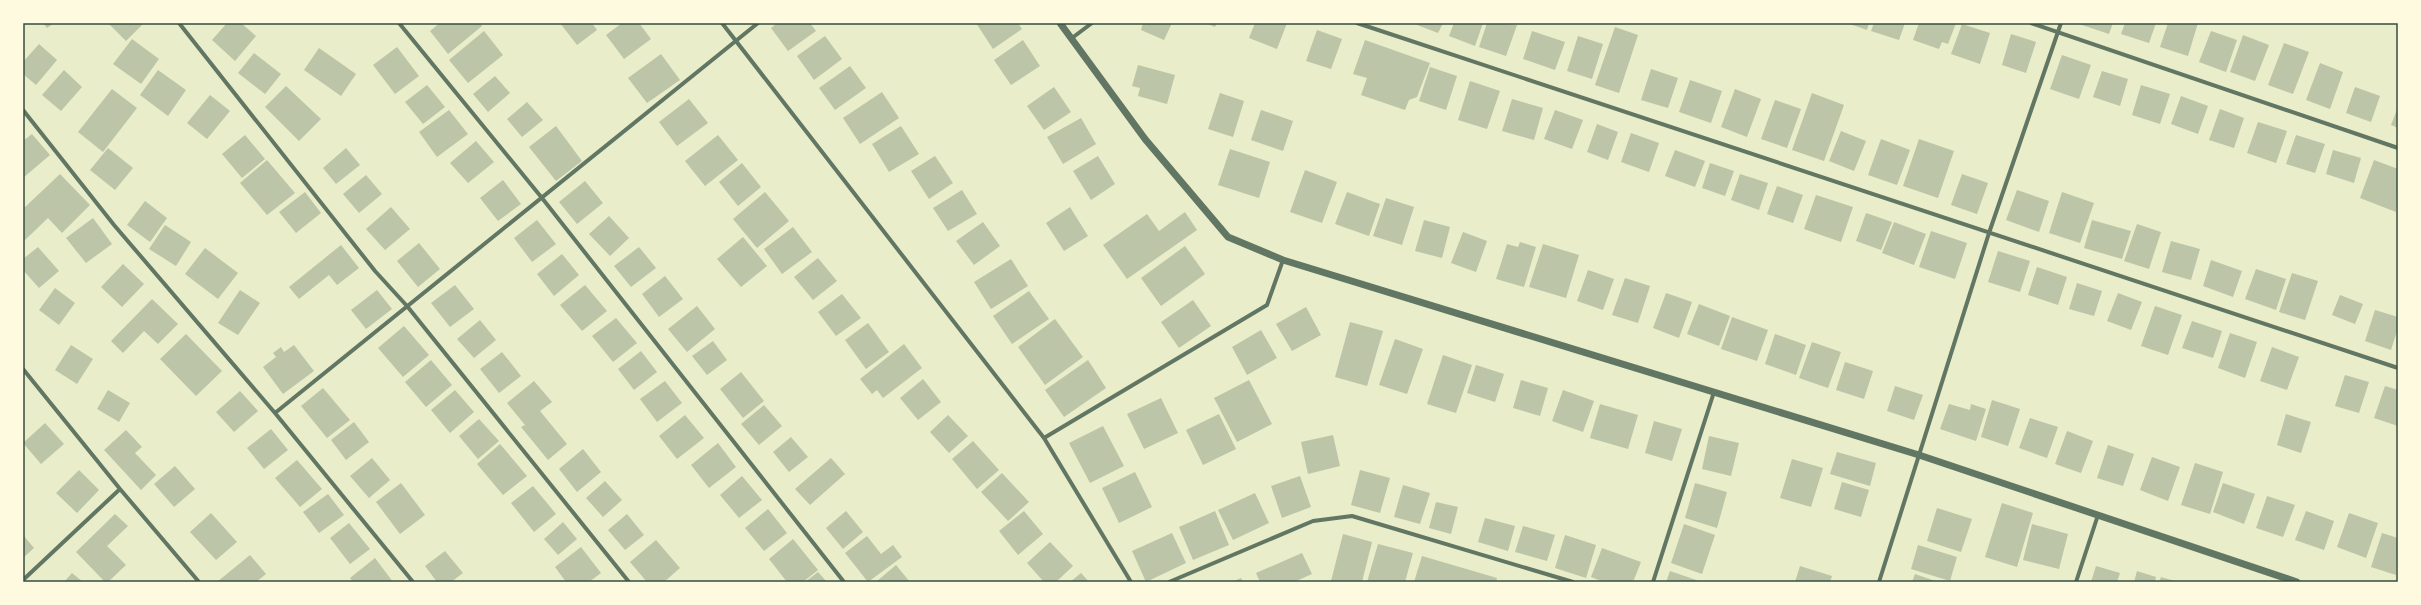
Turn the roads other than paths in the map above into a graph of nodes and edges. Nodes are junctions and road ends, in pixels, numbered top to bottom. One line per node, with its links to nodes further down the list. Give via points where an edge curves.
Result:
1 (179, 23): 18 (street, via 375,271)
2 (399, 23): 15 (street)
3 (722, 23): 12 (street)
4 (758, 23): 12 (street)
5 (1060, 23): 11 (street)
6 (1092, 23): 11 (street)
7 (1357, 23): 16 (street, via 1786,163)
8 (2031, 23): 10 (street)
9 (2061, 23): 10 (street)
10 (2058, 32): 14 (street); 16 (street)
11 (1072, 38): 17 (street, via 1145,139 1228,237)
12 (736, 40): 15 (street); 23 (street)
13 (23, 110): 22 (street, via 114,225)
14 (2398, 148)
15 (542, 198): 18 (street); 31 (street)
16 (1989, 233): 19 (street); 24 (street)
17 (1283, 260): 21 (street); 23 (street, via 1267,305)
18 (407, 306): 22 (street); 30 (street)
19 (2398, 368)
20 (23, 369): 25 (street)
21 (1714, 392): 24 (street); 35 (street)
22 (276, 413): 29 (street)
23 (1044, 438): 32 (street)
24 (1919, 455): 26 (street); 36 (street)
25 (120, 489): 27 (street); 28 (street)
26 (2098, 514): 37 (street); 38 (street)
27 (23, 580)
28 (199, 582)
29 (413, 582)
30 (630, 582)
31 (844, 582)
32 (1131, 582)
33 (1169, 582): 34 (street, via 1313,522 1352,516)
34 (1573, 582)
35 (1652, 582)
36 (1879, 582)
37 (2076, 582)
38 (2297, 582)

